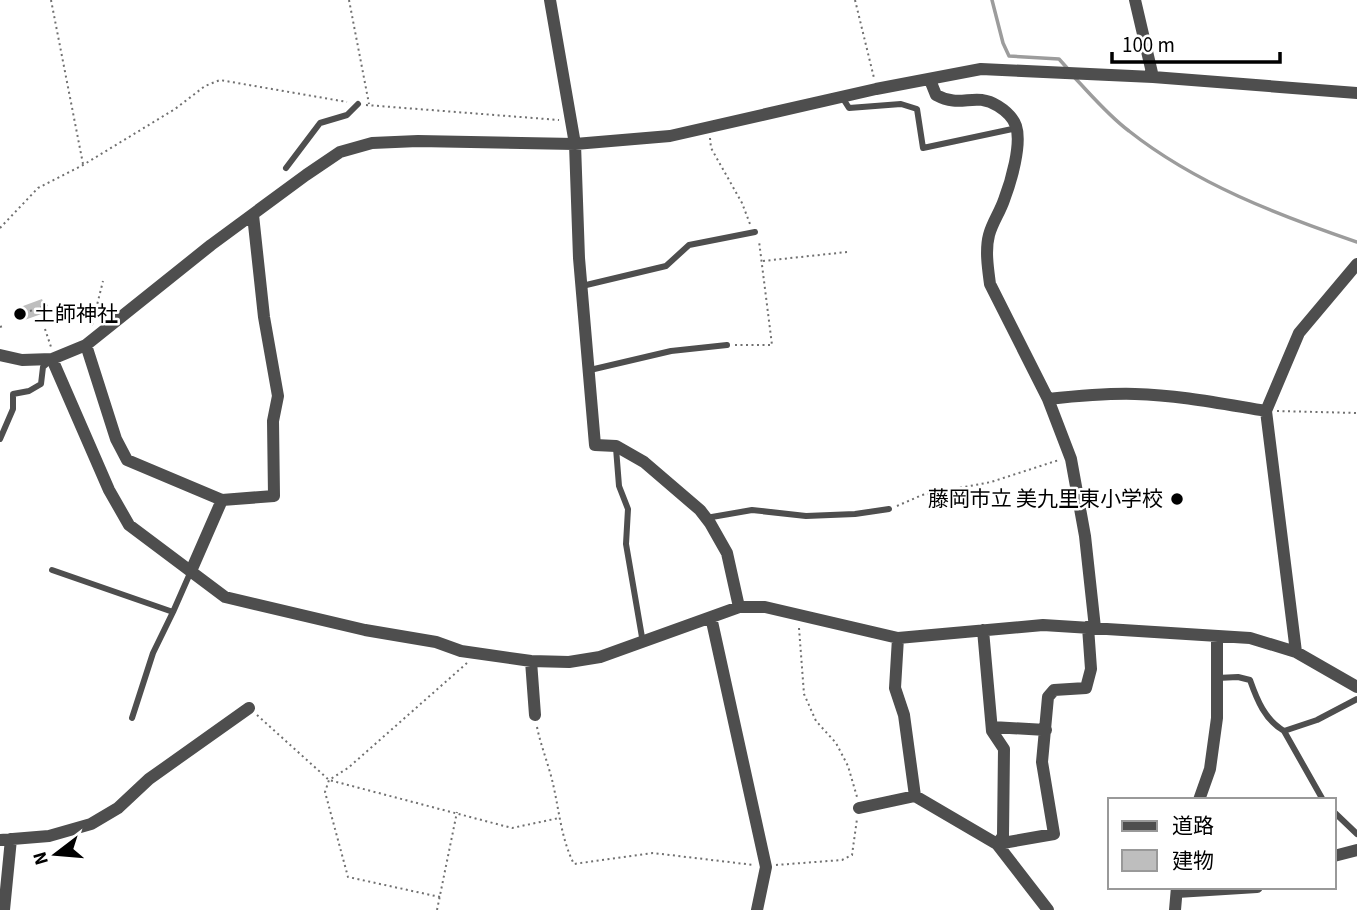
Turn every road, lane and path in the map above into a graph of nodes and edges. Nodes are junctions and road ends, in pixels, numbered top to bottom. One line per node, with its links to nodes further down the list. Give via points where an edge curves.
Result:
1 (51, 0): 17 (path)
2 (349, 0): 12 (path)
3 (550, 0): 13 (street)
4 (855, 0): 8 (path)
5 (1135, 0): 6 (street)
6 (1153, 77): 7 (street, via 981,69); 9 (street)
7 (930, 80): 8 (street); 15 (street, via 936,95 949,102 984,99 1011,117)
8 (876, 89): 10 (street)
9 (1357, 93)
10 (842, 97): 14 (street); 15 (lane, via 849,108 901,104 917,109 923,148)
11 (358, 104): 12 (path); 17 (path, via 220,80); 18 (lane, via 347,115 320,123)
12 (369, 105): 13 (path)
13 (571, 121): 16 (street)
14 (710, 127): 16 (street, via 670,136); 21 (path, via 710,148)
15 (1017, 128): 37 (street, via 1012,175 988,236 990,284)
16 (575, 144): 19 (street, via 372,143 340,152); 26 (street)
17 (83, 164): 20 (path, via 38,188)
18 (286, 168)
19 (253, 215): 32 (street); 43 (street, via 278,396 274,496)
20 (0, 228)
21 (755, 232): 23 (path); 26 (lane, via 689,245 666,266)
22 (847, 252): 23 (path)
23 (762, 261): 33 (path, via 772,345)
24 (1357, 264): 38 (street, via 1299,333)
25 (103, 281): 32 (path)
26 (582, 286): 36 (street)
27 (48, 305): 28 (path)
28 (30, 312)
29 (5, 325): 30 (path)
30 (0, 327)
31 (45, 329): 34 (path)
32 (87, 344): 34 (street); 43 (street, via 116,439 127,460)
33 (727, 345): 36 (lane, via 671,351)
34 (51, 352): 35 (street, via 22,360); 40 (lane, via 41,384 13,394 13,409); 47 (street, via 119,511 137,533)
35 (0, 355)
36 (590, 370): 41 (street, via 594,445)
37 (1048, 399): 38 (street, via 1137,394); 42 (street)
38 (1266, 411): 39 (path); 57 (street)
39 (1357, 413)
40 (0, 439)
41 (616, 446): 45 (street, via 644,462); 56 (lane)
42 (1070, 456): 44 (path, via 991,482 922,495); 52 (street, via 1085,536)
43 (222, 500): 47 (street)
44 (890, 509): 45 (lane, via 806,516 752,510)
45 (706, 518): 48 (street, via 727,553)
46 (52, 569): 49 (lane)
47 (191, 572): 49 (lane); 58 (street, via 225,597)
48 (739, 607): 50 (street); 51 (street)
49 (173, 612): 65 (lane, via 153,653)
50 (798, 615): 55 (street); 73 (path, via 804,694 816,722 836,743 848,766)
51 (711, 617): 56 (street); 82 (street)
52 (1092, 628): 53 (street, via 1043,625); 54 (street); 67 (street, via 1086,688 1054,690 1048,697)
53 (983, 630): 55 (street); 66 (street)
54 (1217, 636): 57 (street, via 1250,638); 60 (street)
55 (898, 638): 70 (street, via 895,688 904,715)
56 (643, 643): 59 (street, via 569,662)
57 (1296, 652): 61 (street)
58 (478, 653): 59 (street); 69 (path)
59 (531, 661): 64 (street)
60 (1217, 678): 68 (lane, via 1250,680 1268,718); 71 (street, via 1210,769)
61 (1357, 687)
62 (1357, 699): 68 (lane, via 1318,720)
63 (249, 708): 69 (path); 78 (street, via 91,824 49,836)
64 (536, 715): 76 (path)
65 (132, 718)
66 (992, 727): 67 (street); 79 (street, via 1004,749 1003,836)
67 (1046, 730): 79 (street, via 1042,762 1054,834)
68 (1284, 731): 72 (lane)
69 (330, 780): 74 (path); 85 (path, via 325,792 348,877)
70 (915, 796): 73 (street); 79 (street)
71 (1200, 798)
72 (1323, 798)
73 (859, 808): 82 (path, via 852,855 842,860)
74 (457, 812): 76 (path, via 512,828); 85 (path)
75 (1336, 814): 77 (lane)
76 (560, 817): 82 (path, via 574,864 653,853)
77 (1357, 834)
78 (6, 839): 87 (street)
79 (997, 844): 86 (street)
80 (1357, 850): 81 (street)
81 (1336, 855)
82 (766, 867): 89 (street)
83 (1204, 889): 84 (street)
84 (1177, 890): 90 (street)
85 (440, 897): 88 (path)
86 (1045, 909)
87 (4, 910)
88 (437, 910)
89 (757, 910)
90 (1175, 910)

